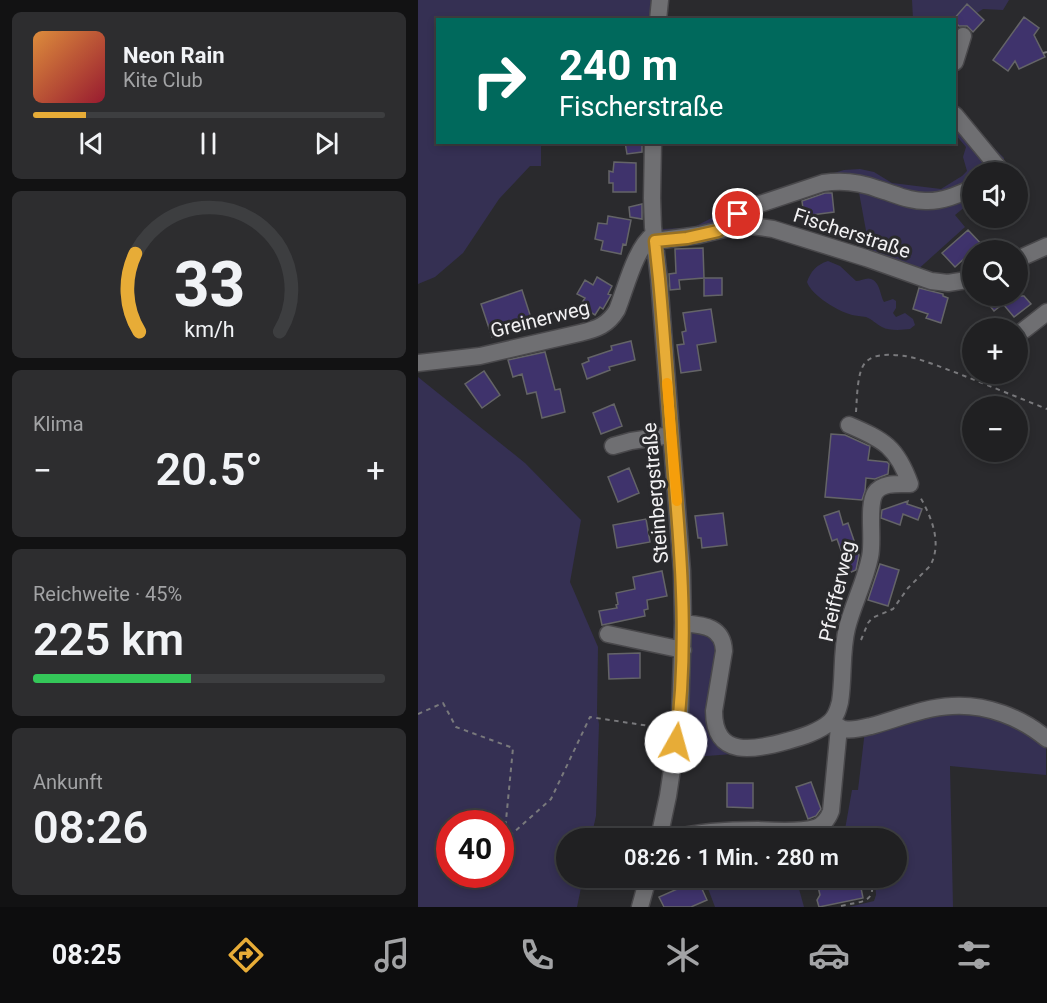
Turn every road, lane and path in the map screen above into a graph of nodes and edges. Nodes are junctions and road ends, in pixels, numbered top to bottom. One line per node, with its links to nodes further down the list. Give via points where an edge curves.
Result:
1 (660, 0): 2 (street)
2 (658, 18)
3 (963, 36): 4 (street)
4 (956, 59)
5 (956, 115): 7 (street)
6 (653, 144): 10 (street, Steinbergstraße)
7 (994, 162)
8 (962, 192): 9 (street, Fischerstraße, via 946,199 915,201 855,183 833,182 748,208)
9 (718, 231): 10 (street, Fischerstraße, via 687,238); 13 (street, Fischerstraße, via 762,227 931,281)
10 (654, 238): 16 (street, Greinerweg, via 644,243 638,253 617,310 604,325 480,356); 19 (street, Steinbergstraße)
11 (1046, 246): 12 (street)
12 (1028, 254)
13 (962, 282)
14 (1046, 312): 15 (street)
15 (1028, 327)
16 (418, 363)
17 (1046, 409): 18 (path, via 936,365 885,355 865,362 861,370)
18 (852, 426): 21 (street, via 892,450)
19 (671, 435): 20 (street); 22 (street, Steinbergstraße)
20 (613, 446)
21 (910, 484): 24 (path, via 933,525 933,561 893,609 872,618); 27 (street, Pfeifferweg, via 880,488 874,496 871,556 847,629 840,702)
22 (684, 623): 25 (street, Steinbergstraße); 27 (street, via 712,628 723,642 714,718 727,743 753,749)
23 (608, 634): 25 (street)
24 (858, 645)
25 (683, 650): 28 (street, Steinbergstraße)
26 (418, 714): 28 (path, via 443,703 456,727 513,748 504,842 551,799 589,717)
27 (832, 725): 29 (street, via 862,728 942,707 965,706 1004,714 1026,723); 31 (street, Pfeifferweg, via 830,811 827,820)
28 (678, 730): 30 (street, Steinbergstraße)
29 (1046, 739)
30 (661, 828)
31 (811, 828)
32 (645, 888): 35 (street)
33 (872, 888): 34 (path, via 872,894 865,900)
34 (841, 906)
35 (640, 907)

